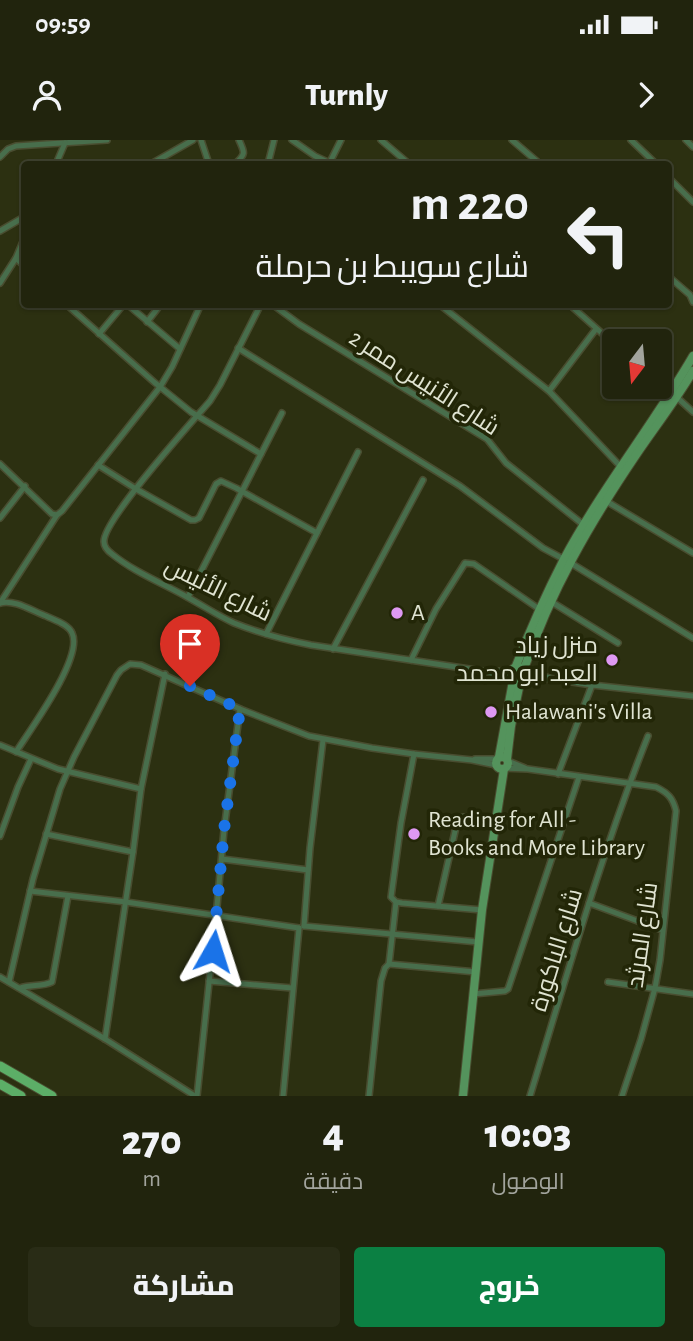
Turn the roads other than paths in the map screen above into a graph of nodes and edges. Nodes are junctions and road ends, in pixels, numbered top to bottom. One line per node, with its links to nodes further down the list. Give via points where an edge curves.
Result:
1 (107, 140): 12 (street)
2 (193, 140): 16 (street)
3 (201, 140): 17 (street)
4 (239, 140): 18 (street, via 244,152)
5 (274, 140): 19 (street)
6 (292, 140): 20 (street)
7 (341, 140): 21 (street)
8 (381, 140): 22 (street)
9 (512, 140): 23 (street)
10 (631, 140): 24 (street)
11 (687, 140): 13 (street)
12 (66, 141): 14 (street, via 16,146); 15 (street)
13 (693, 147)
14 (0, 157)
15 (57, 161)
16 (156, 161)
17 (208, 161)
18 (238, 161)
19 (269, 161)
20 (324, 161)
21 (330, 161)
22 (406, 161)
23 (536, 161)
24 (653, 161)
25 (672, 181): 26 (street)
26 (693, 202)
27 (21, 219): 28 (street)
28 (0, 231)
29 (21, 246): 30 (street)
30 (16, 258): 31 (street); 33 (street)
31 (21, 263)
32 (672, 280): 34 (street)
33 (0, 283)
34 (692, 298)
35 (70, 308): 47 (street)
36 (122, 308): 47 (street)
37 (130, 308): 44 (street)
38 (158, 308): 44 (street)
39 (199, 308): 49 (street)
40 (259, 308): 48 (street, شارع الأنيس)
41 (277, 308): 71 (street, شارع الأنيس ممر 2, via 487,439 506,463)
42 (444, 308): 53 (street)
43 (574, 308): 45 (street)
44 (148, 322): 49 (street)
45 (596, 328): 46 (street); 53 (street)
46 (602, 333)
47 (99, 334): 52 (street)
48 (238, 348): 58 (street, شارع الأنيس, via 220,385); 74 (street, via 460,486)
49 (180, 349): 52 (street)
50 (693, 356): 55 (street)
51 (693, 371): 55 (street)
52 (160, 387): 58 (street); 62 (street)
53 (549, 391): 63 (street)
54 (672, 392): 55 (street)
55 (675, 394): 56 (street); 63 (street); 68 (street)
56 (693, 412)
57 (282, 413): 60 (street)
58 (197, 416): 60 (street); 66 (street, شارع الأنيس)
59 (358, 453): 72 (street)
60 (261, 454): 67 (street)
61 (0, 464): 65 (street)
62 (99, 465): 66 (street); 69 (street)
63 (621, 467): 71 (street)
64 (423, 480): 82 (street)
65 (25, 486): 69 (street); 70 (street)
66 (136, 489): 67 (street, via 195,520 218,482); 75 (street, شارع الأنيس, via 106,531 104,544 120,560)
67 (242, 492): 72 (street); 75 (street)
68 (606, 501): 71 (street); 73 (street)
69 (57, 515): 77 (street)
70 (1, 516)
71 (586, 527): 74 (street)
72 (317, 533): 79 (street)
73 (693, 553)
74 (566, 561): 76 (street); 80 (street)
75 (188, 597): 79 (street, شارع الأنيس, via 232,622)
76 (547, 600): 78 (street); 81 (street)
77 (0, 603): 93 (street, via 44,615 74,635 64,674)
78 (542, 611): 83 (street, via 474,564 465,563); 85 (street)
79 (266, 634): 82 (street, شارع الأنيس)
80 (693, 638)
81 (618, 643)
82 (333, 649): 83 (street, شارع الأنيس)
83 (411, 660): 85 (street, شارع الأنيس)
84 (165, 674): 89 (street, شارع المرثد); 97 (street, شارع المرثد, via 135,663 121,670); 101 (street)
85 (518, 675): 86 (street, شارع الأنيس); 96 (street)
86 (592, 685): 88 (street, شارع الأنيس); 98 (street)
87 (693, 689): 88 (street)
88 (693, 696)
89 (240, 709): 91 (street, شارع المرثد); 106 (street)
90 (648, 736): 100 (street, شارع الباكورة)
91 (323, 740): 94 (street, شارع المرثد); 107 (street)
92 (0, 745): 93 (street)
93 (16, 752): 95 (street)
94 (414, 754): 96 (street, شارع المرثد); 111 (street, via 390,893)
95 (31, 759): 97 (street); 104 (street)
96 (502, 763): 98 (street, شارع المرثد, via 513,770); 102 (street)
97 (67, 772): 101 (street); 103 (street, شارع المرثد)
98 (558, 774): 99 (street, شارع المرثد)
99 (579, 777): 100 (street, شارع المرثد); 129 (street, via 508,989)
100 (630, 783): 112 (street, شارع الباكورة); 117 (street, شارع المرثد, via 656,787 674,801)
101 (141, 789): 105 (street)
102 (495, 822): 113 (street, via 460,818); 114 (street)
103 (46, 834): 105 (street); 108 (street, شارع المرثد)
104 (0, 836)
105 (133, 852): 110 (street)
106 (222, 859): 107 (street); 115 (street)
107 (308, 870): 116 (street)
108 (30, 891): 109 (street); 124 (street, شارع المرثد)
109 (68, 896): 110 (street); 126 (street, via 52,982)
110 (126, 902): 115 (street); 131 (street)
111 (396, 902): 113 (street); 118 (street)
112 (589, 903): 117 (street); 140 (street, شارع الباكورة)
113 (438, 906): 114 (street)
114 (482, 910): 119 (street)
115 (216, 917): 116 (street); 123 (street)
116 (302, 927): 118 (street); 127 (street)
117 (662, 930): 128 (street, شارع المرثد)
118 (392, 934): 119 (street); 120 (street)
119 (478, 942): 121 (street)
120 (389, 964): 121 (street); 138 (street, via 381,981)
121 (476, 972): 129 (street)
122 (0, 977): 124 (street)
123 (209, 981): 127 (street); 136 (street)
124 (9, 982): 126 (street)
125 (608, 982): 128 (street)
126 (20, 988): 131 (street)
127 (292, 988): 137 (street)
128 (655, 988): 130 (street); 141 (street, شارع المرثد)
129 (473, 994): 139 (street)
130 (693, 994)
131 (105, 1039): 136 (street)
132 (0, 1066): 135 (main road)
133 (0, 1084): 134 (main road)
134 (21, 1096)
135 (52, 1096)
136 (196, 1096)
137 (283, 1096)
138 (369, 1096)
139 (463, 1096)
140 (530, 1096)
141 (622, 1096)

